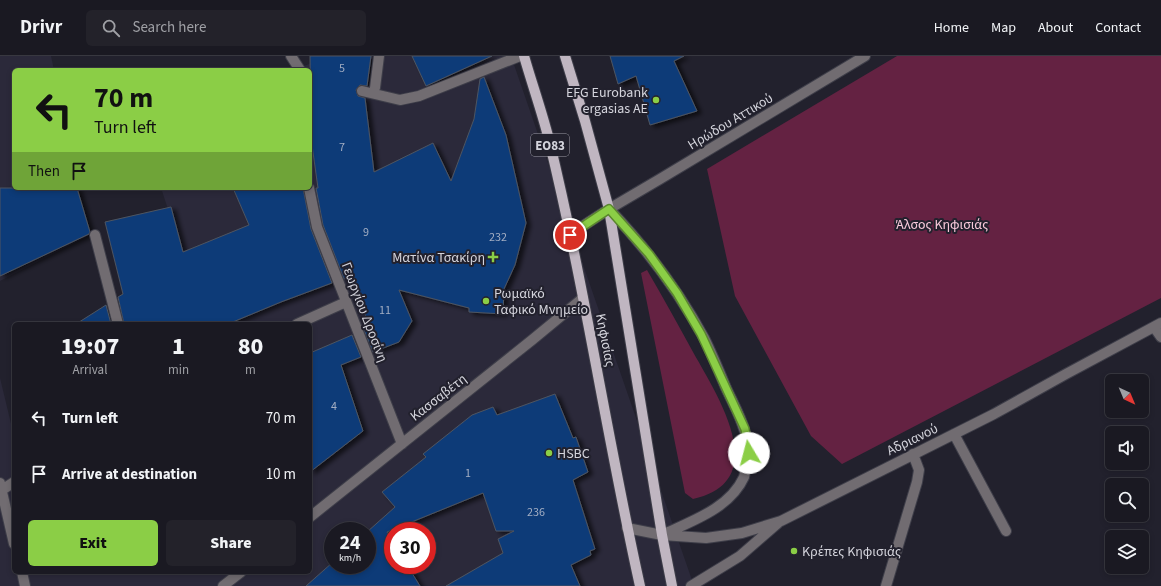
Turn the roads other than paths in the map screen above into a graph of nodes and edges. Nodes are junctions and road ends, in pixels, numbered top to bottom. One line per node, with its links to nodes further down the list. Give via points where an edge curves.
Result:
1 (291, 56): 8 (street)
2 (302, 56): 9 (street)
3 (379, 56): 10 (street)
4 (520, 56): 11 (street, via 400,100)
5 (524, 56): 15 (main road, Κηφισίας / ΕΟ83, via 548,138)
6 (565, 56): 13 (main road, Κηφισίας / ΕΟ83)
7 (865, 56): 13 (street, Ηρώδου Αττικού)
8 (299, 68)
9 (300, 68)
10 (375, 88)
11 (362, 91)
12 (309, 190): 17 (street, Γεωργίου Δροσίνη, via 317,227)
13 (609, 209): 15 (street, Ηρώδου Αττικού); 32 (main road, Κηφισίας / ΕΟ83); 32 (street, via 649,254 677,293 705,340 745,429 749,453 744,477 725,502)
14 (95, 235): 18 (street)
15 (570, 235): 16 (main road, Κηφισίας / ΕΟ83)
16 (583, 298): 23 (street, Κασσαβέτη); 30 (main road, Κηφισίας / ΕΟ83)
17 (346, 302): 19 (street); 23 (street, Γεωργίου Δροσίνη)
18 (117, 322)
19 (301, 322)
20 (1158, 325): 21 (street); 22 (street, Αδριανού)
21 (1161, 337)
22 (954, 434): 24 (street, Αδριανού); 31 (street)
23 (402, 444): 27 (street, Κασσαβέτη)
24 (913, 454): 28 (street, Αδριανού); 41 (street, via 919,470 917,482)
25 (12, 483): 26 (street)
26 (1, 486): 29 (street)
27 (312, 515)
28 (781, 521): 32 (street, Αδριανού, via 742,533 706,538); 40 (street, via 740,556)
29 (4, 528): 33 (street)
30 (627, 528): 32 (street, Αδριανού); 38 (main road, Κηφισίας / ΕΟ83)
31 (1006, 531)
32 (662, 535): 39 (main road, Κηφισίας / ΕΟ83)
33 (12, 541)
34 (22, 574): 36 (street)
35 (239, 574): 37 (street)
36 (25, 586)
37 (224, 586)
38 (640, 586)
39 (672, 586)
40 (691, 586)
41 (886, 586)

